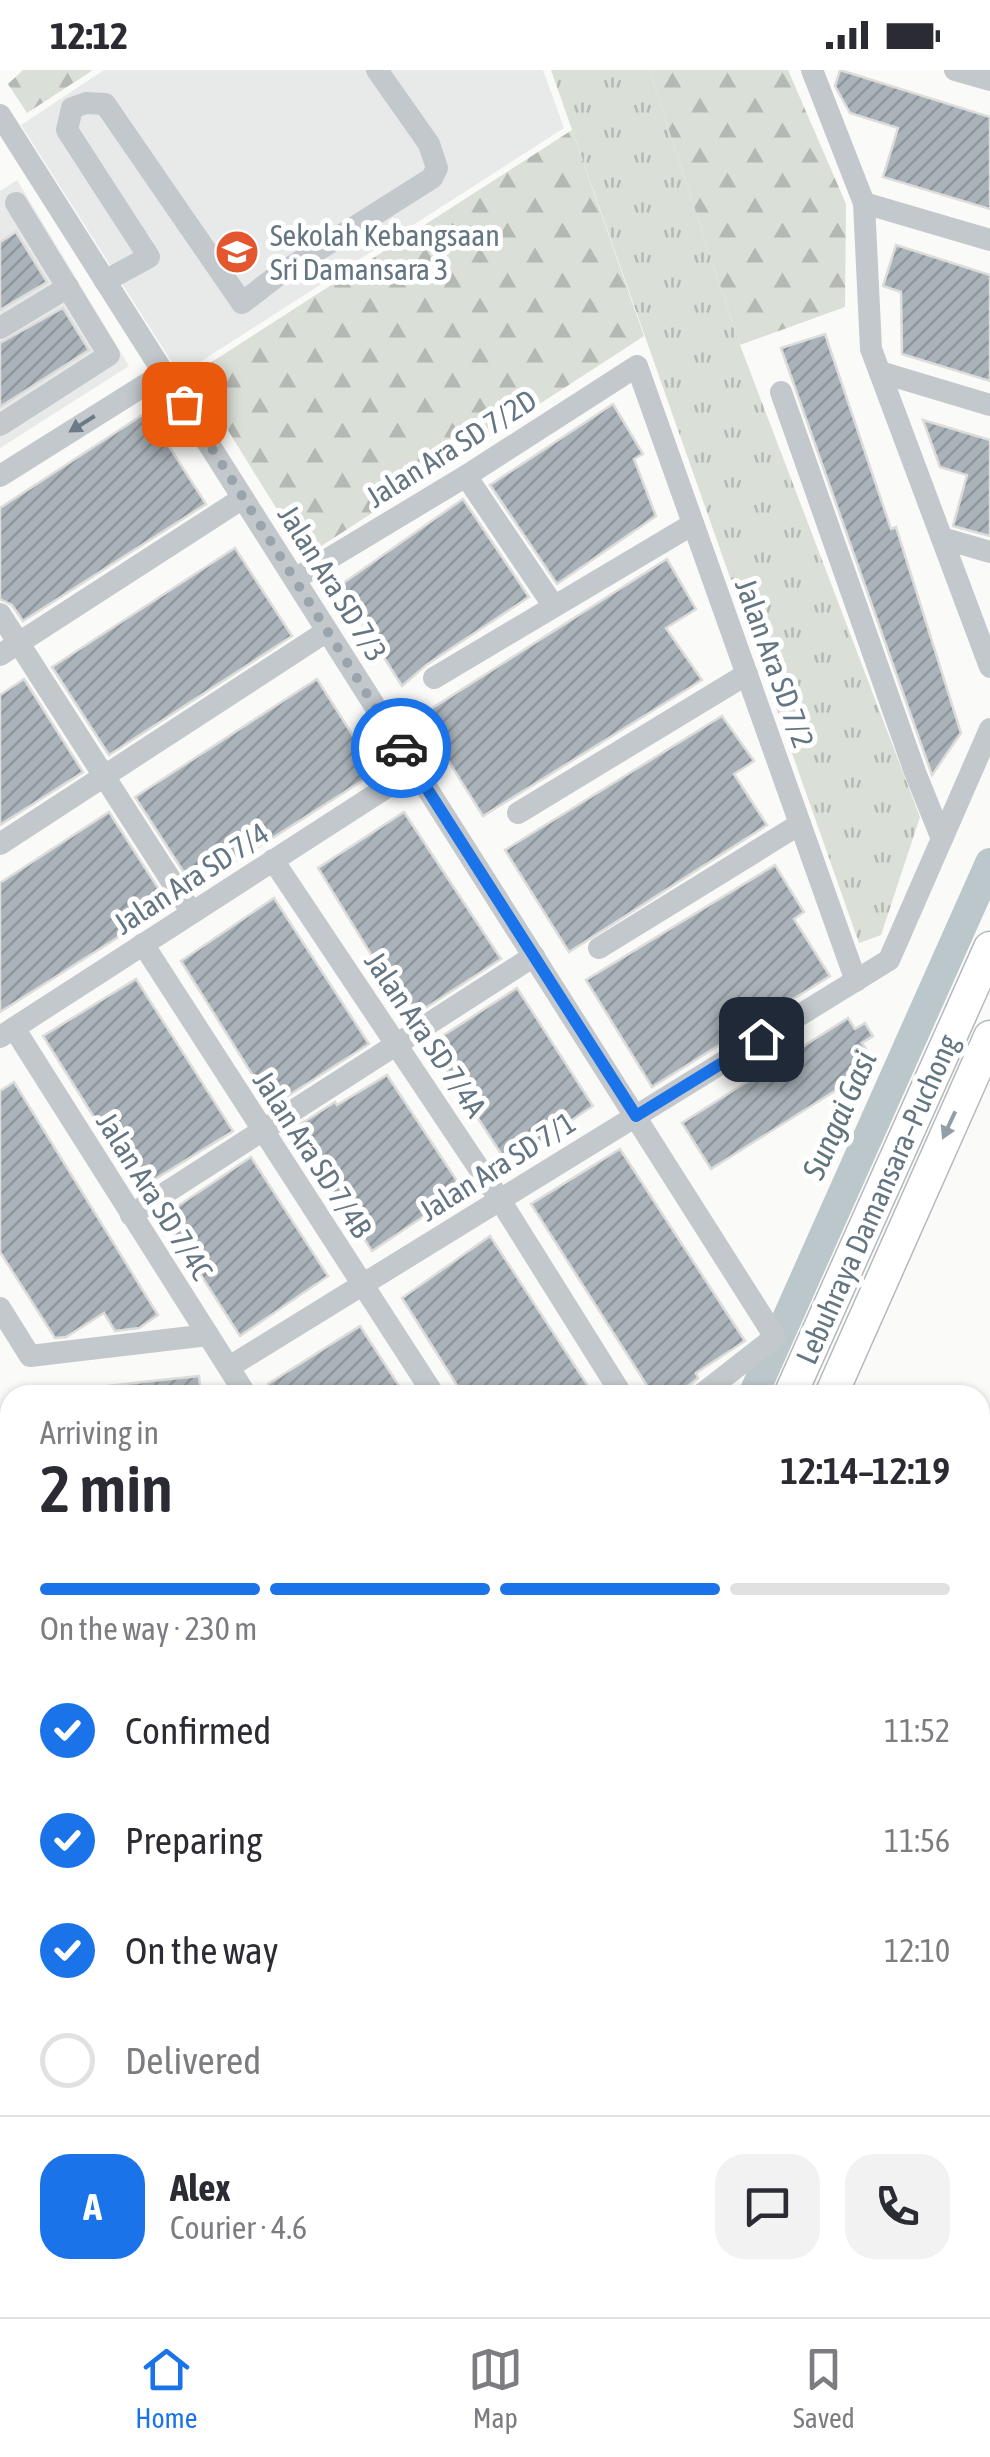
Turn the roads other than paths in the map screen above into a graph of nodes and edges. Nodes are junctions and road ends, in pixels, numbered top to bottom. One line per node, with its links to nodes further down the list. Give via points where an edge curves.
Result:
1 (378, 70): 10 (street, via 430,144 438,168 242,303 105,104 72,108 67,130 149,257)
2 (812, 70): 7 (street)
3 (954, 70): 4 (street)
4 (990, 80)
5 (0, 115): 6 (street, Jalan Ara SD 7/3)
6 (44, 184): 8 (street); 10 (street, Jalan Ara SD 7/3)
7 (864, 202): 9 (street); 15 (street, via 871,349)
8 (8, 208): 11 (street)
9 (990, 240)
10 (104, 282): 14 (street, Jalan Ara SD 7/3)
11 (68, 287): 12 (street); 18 (street, via 110,355)
12 (0, 328)
13 (637, 366): 20 (street, Jalan Ara SD 7/2D); 22 (street, Jalan Ara SD 7/2)
14 (164, 372): 19 (street, one-way to 19); 21 (street, Jalan Ara SD 7/3)
15 (880, 372): 17 (street); 23 (street)
16 (781, 392): 38 (street)
17 (990, 404)
18 (0, 425)
19 (0, 476)
20 (466, 476): 25 (street, Jalan Ara SD 7/2D); 26 (street)
21 (243, 498): 25 (street, Jalan Ara SD 7/3); 29 (street)
22 (693, 524): 26 (street); 31 (street, Jalan Ara SD 7/2)
23 (942, 538): 24 (street); 30 (street)
24 (990, 552)
25 (295, 579): 28 (street, Jalan Ara SD 7/3)
26 (553, 605): 32 (street)
27 (0, 614): 29 (street)
28 (327, 631): 34 (street, Jalan Ara SD 7/3); 35 (street)
29 (10, 649): 35 (street)
30 (990, 666)
31 (747, 674): 36 (street); 37 (street, Jalan Ara SD 7/2)
32 (434, 678)
33 (990, 728): 38 (street, Jalan Ara SD 7/1)
34 (415, 769): 40 (street, Jalan Ara SD 7/4); 45 (street, Jalan Ara SD 7/3)
35 (104, 776): 39 (street); 41 (street)
36 (518, 813)
37 (800, 824): 43 (street); 46 (street, Jalan Ara SD 7/2)
38 (942, 839): 46 (street, Jalan Ara SD 7/1, via 889,960)
39 (0, 844)
40 (274, 860): 41 (street, Jalan Ara SD 7/4); 49 (street, Jalan Ara SD 7/4A)
41 (192, 913): 42 (street, Jalan Ara SD 7/4)
42 (143, 944): 47 (street, Jalan Ara SD 7/4); 51 (street, Jalan Ara SD 7/4B)
43 (599, 948)
44 (990, 948): 62 (highway, Lebuhraya Damansara–Puchong)
45 (534, 956): 49 (street); 50 (street, Jalan Ara SD 7/3)
46 (856, 981): 50 (street, Jalan Ara SD 7/1)
47 (7, 1033): 53 (street, Jalan Ara SD 7/4C)
48 (990, 1036): 63 (highway, Lebuhraya Damansara–Puchong, one-way to 63)
49 (396, 1044): 51 (street); 52 (street, Jalan Ara SD 7/4A)
50 (636, 1116): 52 (street, Jalan Ara SD 7/1); 61 (street, Jalan Ara SD 7/3, via 776,1337)
51 (263, 1130): 53 (street); 54 (street, Jalan Ara SD 7/4B)
52 (500, 1200): 54 (street, Jalan Ara SD 7/1); 60 (street, Jalan Ara SD 7/4A)
53 (131, 1215): 56 (street, Jalan Ara SD 7/4C)
54 (362, 1285): 57 (street, Jalan Ara SD 7/1); 59 (street, Jalan Ara SD 7/4B)
55 (0, 1308): 56 (street, via 30,1356)
56 (208, 1335): 57 (street, Jalan Ara SD 7/4C)
57 (228, 1367): 58 (street, Jalan Ara SD 7/4C)
58 (240, 1385)
59 (427, 1385)
60 (616, 1385)
61 (714, 1385)
62 (794, 1385)
63 (835, 1385)

